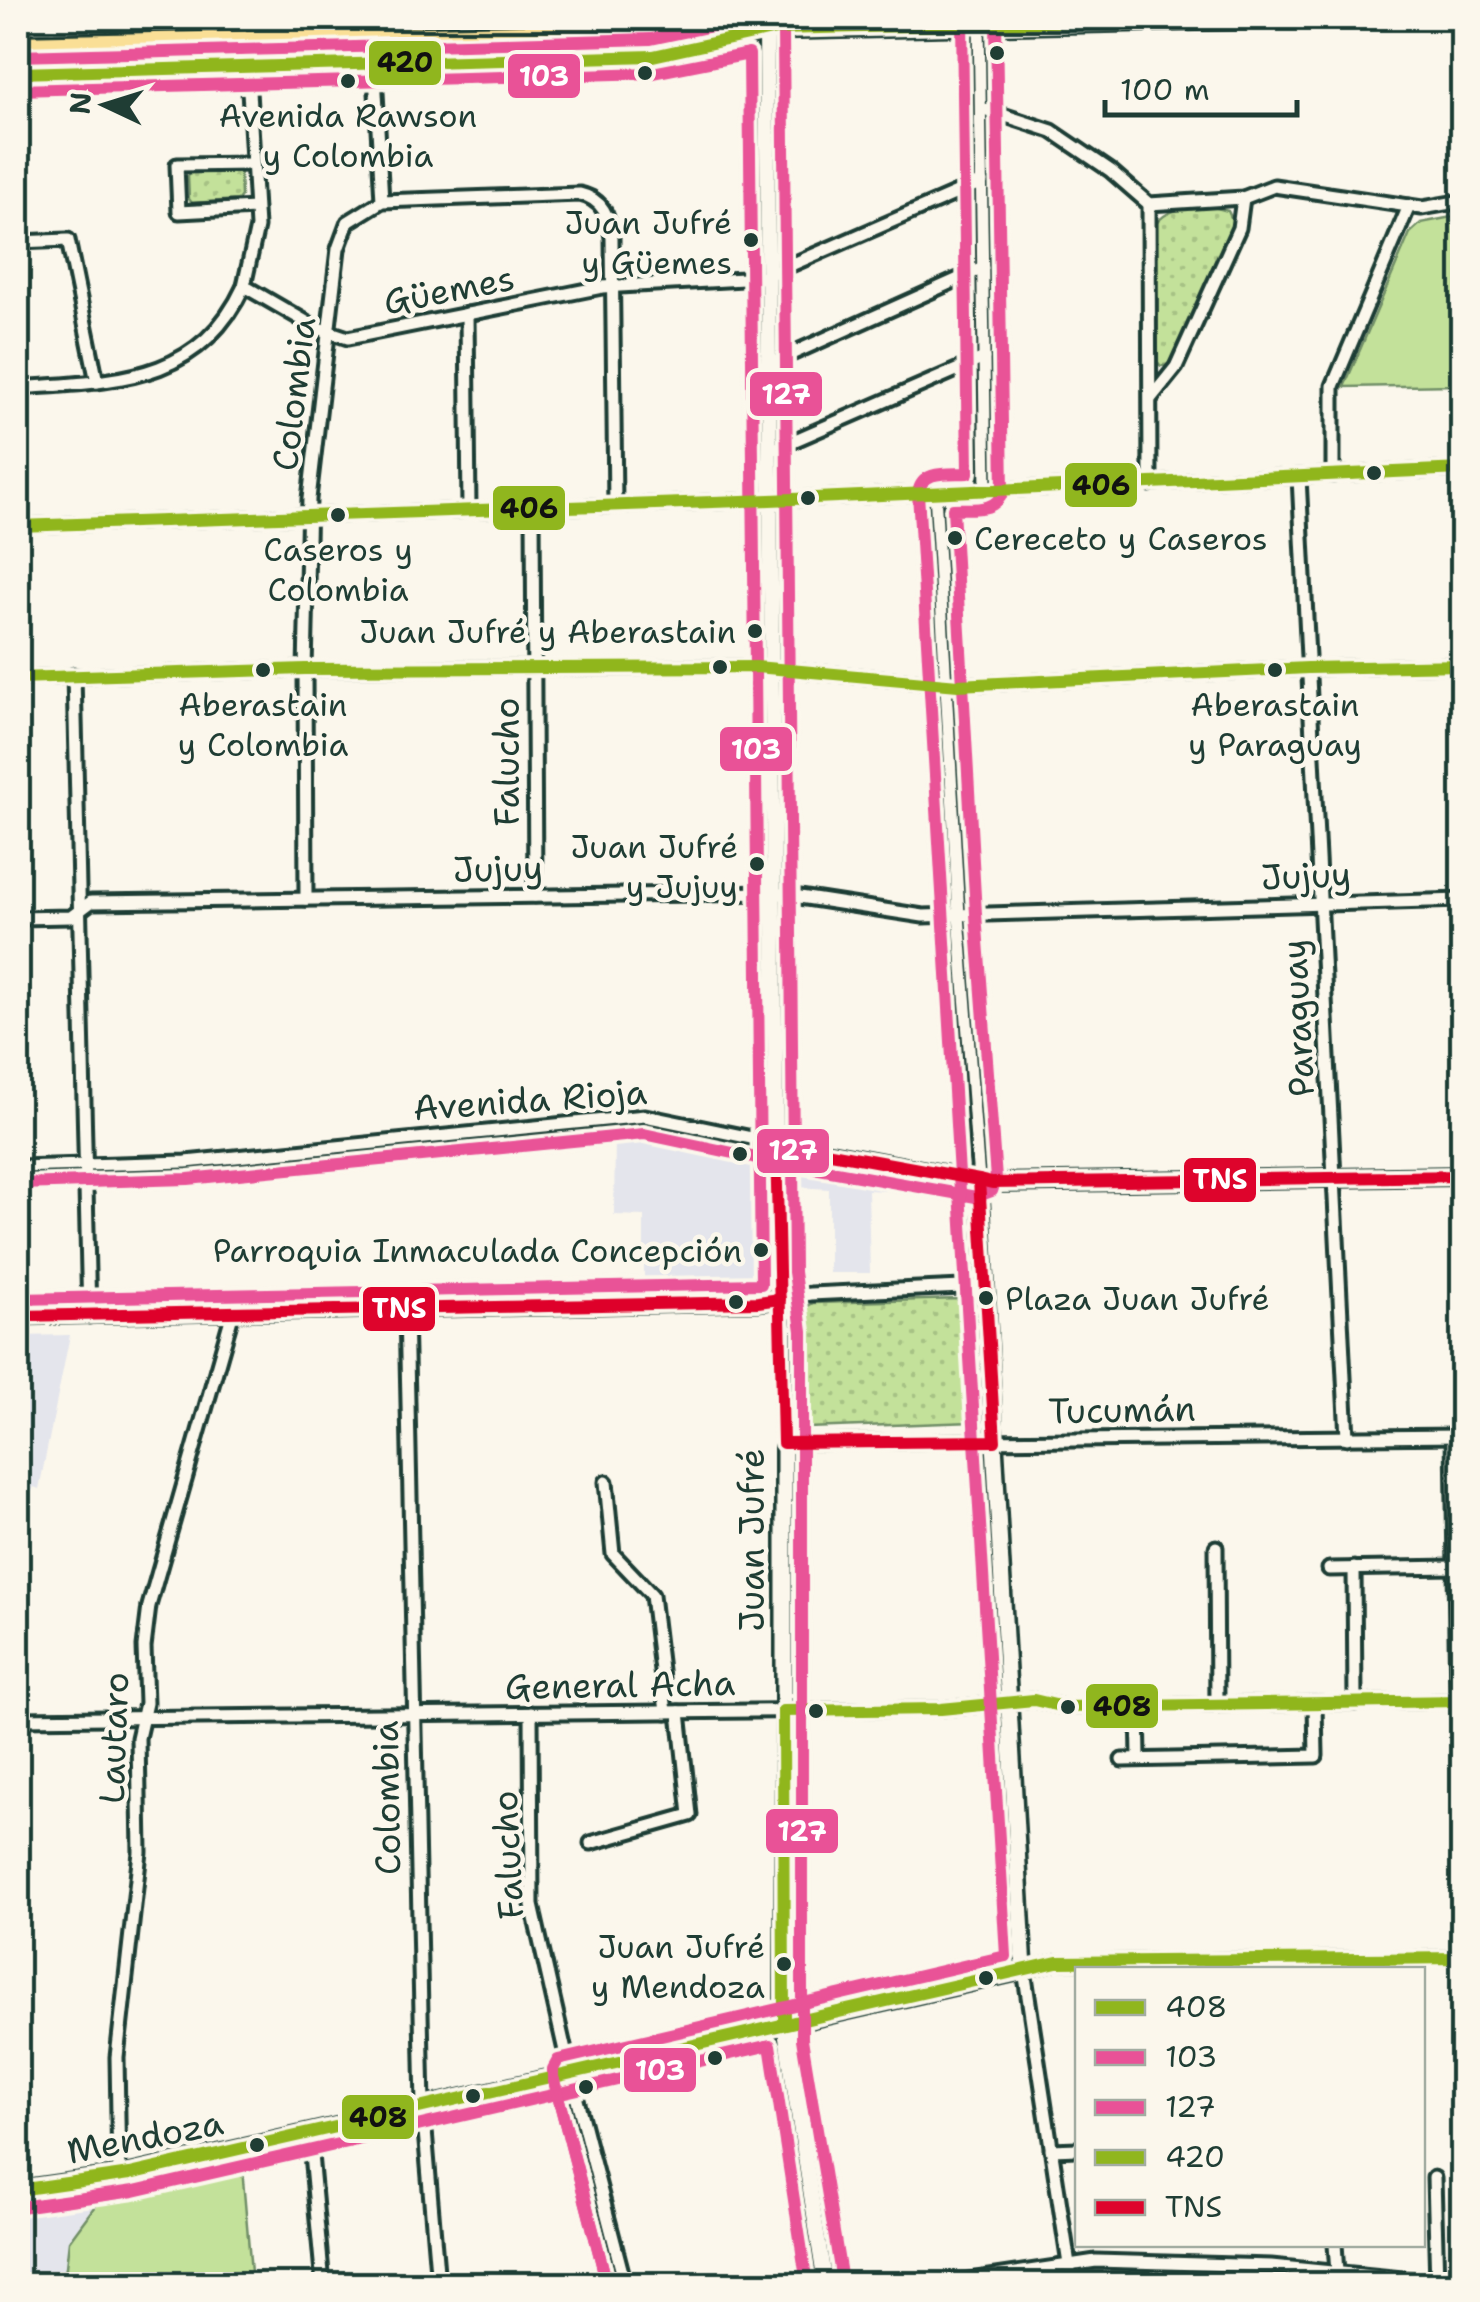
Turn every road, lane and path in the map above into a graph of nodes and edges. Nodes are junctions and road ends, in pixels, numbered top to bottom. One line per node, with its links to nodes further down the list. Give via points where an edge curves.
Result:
1 (360, 18): 10 (street)
2 (384, 18): 10 (street)
3 (717, 18): 5 (main road)
4 (1264, 18): 6 (main road)
5 (689, 21): 9 (main road, via 652,31)
6 (979, 21): 7 (main road); 17 (street)
7 (856, 22): 8 (main road)
8 (772, 25): 13 (main road, via 653,56); 28 (street, Juan Jufré)
9 (569, 26): 10 (main road); 13 (street)
10 (373, 38): 11 (main road); 14 (street)
11 (246, 40): 12 (main road); 15 (street)
12 (18, 45)
13 (592, 58): 14 (main road)
14 (376, 64): 15 (main road); 22 (street)
15 (247, 67): 16 (main road); 18 (street)
16 (18, 72)
17 (981, 108): 19 (street); 23 (street, via 1052,130)
18 (253, 164): 25 (street); 25 (street, via 177,165 180,212)
19 (982, 182): 27 (street); 28 (street, Güemes)
20 (1243, 198): 23 (street); 24 (street, via 1274,186); 37 (street, via 1239,228 1176,367)
21 (1462, 201): 24 (street)
22 (382, 202): 30 (street, via 578,194 596,200 611,228); 32 (street, Colombia, via 342,232)
23 (1149, 204): 37 (street)
24 (1409, 206): 40 (street, via 1335,378)
25 (256, 208): 29 (street)
26 (18, 242): 35 (street, via 68,240)
27 (983, 268): 33 (street); 34 (street)
28 (768, 275): 30 (street, Güemes); 34 (street, Juan Jufré)
29 (244, 286): 32 (street, Güemes); 35 (street, via 219,326 179,360 136,378)
30 (613, 287): 31 (street, Güemes); 46 (street)
31 (467, 314): 32 (street, Güemes, via 348,338); 48 (street)
32 (330, 332): 49 (street, Colombia)
33 (984, 358): 38 (street); 43 (street)
34 (769, 364): 38 (street, Juan Jufré)
35 (97, 382): 36 (street)
36 (18, 388)
37 (1151, 398): 42 (street)
38 (770, 451): 45 (street, Juan Jufré)
39 (1462, 469): 40 (street)
40 (1333, 475): 41 (street)
41 (1299, 477): 42 (street); 54 (street, Paraguay)
42 (1150, 484): 43 (street)
43 (986, 490): 44 (street)
44 (935, 492): 45 (street); 58 (street)
45 (770, 500): 46 (street); 53 (street, Juan Jufré)
46 (614, 505): 47 (street)
47 (533, 508): 48 (street); 52 (street, Falucho)
48 (469, 510): 49 (street)
49 (308, 516): 50 (street); 55 (street, Colombia)
50 (18, 526)
51 (1462, 665): 54 (street)
52 (534, 668): 53 (street); 55 (street); 60 (street, Falucho)
53 (772, 668): 58 (street); 59 (street, Juan Jufré)
54 (1308, 668): 58 (street); 63 (street, Paraguay)
55 (305, 669): 56 (street); 61 (street, Colombia)
56 (74, 676): 57 (street); 64 (street)
57 (18, 678)
58 (946, 684): 65 (street)
59 (774, 893): 60 (street, Jujuy); 65 (street, Jujuy, via 923,916); 67 (street, Juan Jufré)
60 (535, 896): 61 (street, Jujuy)
61 (306, 900): 64 (street, Jujuy, via 91,902)
62 (1462, 900): 63 (street, Jujuy)
63 (1320, 903): 65 (street, Jujuy); 71 (street, Paraguay)
64 (79, 911): 66 (street, Jujuy, via 71,917); 68 (street)
65 (960, 915): 72 (street)
66 (18, 918)
67 (776, 1143): 68 (street, Avenida Rioja, via 646,1116); 72 (main road, Avenida Rioja); 74 (main road, Juan Jufré)
68 (85, 1166): 69 (street, Avenida Rioja); 78 (street)
69 (18, 1167)
70 (1462, 1176): 71 (main road, Avenida Rioja)
71 (1334, 1177): 72 (main road, Avenida Rioja); 80 (street, Paraguay)
72 (979, 1180): 73 (main road)
73 (984, 1286): 74 (street); 81 (main road)
74 (780, 1298): 75 (street); 82 (main road, Juan Jufré)
75 (406, 1309): 76 (street); 96 (street, Colombia)
76 (233, 1312): 78 (street); 98 (street, Lautaro, via 149,1606)
77 (18, 1316): 78 (street)
78 (88, 1316)
79 (1458, 1436): 80 (street, Tucumán); 85 (street)
80 (1347, 1438): 81 (street, Tucumán)
81 (995, 1441): 82 (street, Tucumán); 89 (main road)
82 (783, 1444): 94 (main road, Juan Jufré)
83 (606, 1482): 95 (street, via 613,1554 652,1595)
84 (1216, 1547): 92 (street)
85 (1455, 1567): 87 (street); 88 (street)
86 (1329, 1568): 87 (street)
87 (1354, 1568): 90 (street)
88 (1460, 1701): 90 (street, General Acha)
89 (1009, 1702): 93 (street, General Acha); 94 (street, General Acha); 104 (main road)
90 (1354, 1703): 91 (street, General Acha)
91 (1316, 1704): 92 (street, General Acha); 100 (street, via 1316,1756)
92 (1217, 1705): 93 (street, General Acha)
93 (1138, 1706): 100 (street)
94 (782, 1711): 95 (street, General Acha); 105 (main road, Juan Jufré)
95 (673, 1712): 97 (street, General Acha); 102 (street, via 690,1815)
96 (413, 1714): 97 (street, General Acha); 98 (street, General Acha); 107 (street, Colombia)
97 (531, 1714): 106 (street, Falucho, via 532,1905)
98 (142, 1718): 99 (street, General Acha); 111 (street, Lautaro, via 140,1852 117,2057)
99 (18, 1719)
100 (1139, 1757): 101 (street)
101 (1122, 1760)
102 (592, 1843)
103 (1462, 1958): 104 (street, Mendoza, via 1057,1962)
104 (1024, 1970): 105 (main road, Mendoza); 110 (street)
105 (784, 2024): 106 (main road, Mendoza); 121 (street, Juan Jufré)
106 (570, 2073): 107 (main road, Mendoza); 120 (street, Falucho)
107 (423, 2107): 108 (main road, Mendoza); 119 (street, Colombia)
108 (308, 2134): 111 (main road, Mendoza); 118 (street)
109 (1075, 2149): 110 (street)
110 (1050, 2150): 115 (street)
111 (119, 2176): 113 (main road, Mendoza)
112 (1434, 2178): 117 (street)
113 (18, 2190)
114 (1336, 2247): 116 (street)
115 (1069, 2266): 116 (street, via 1166,2262); 122 (street); 123 (street)
116 (1337, 2273): 117 (street)
117 (1437, 2283): 124 (street)
118 (323, 2284)
119 (438, 2284)
120 (624, 2284)
121 (825, 2284)
122 (943, 2284)
123 (1072, 2284)
124 (1453, 2284)

